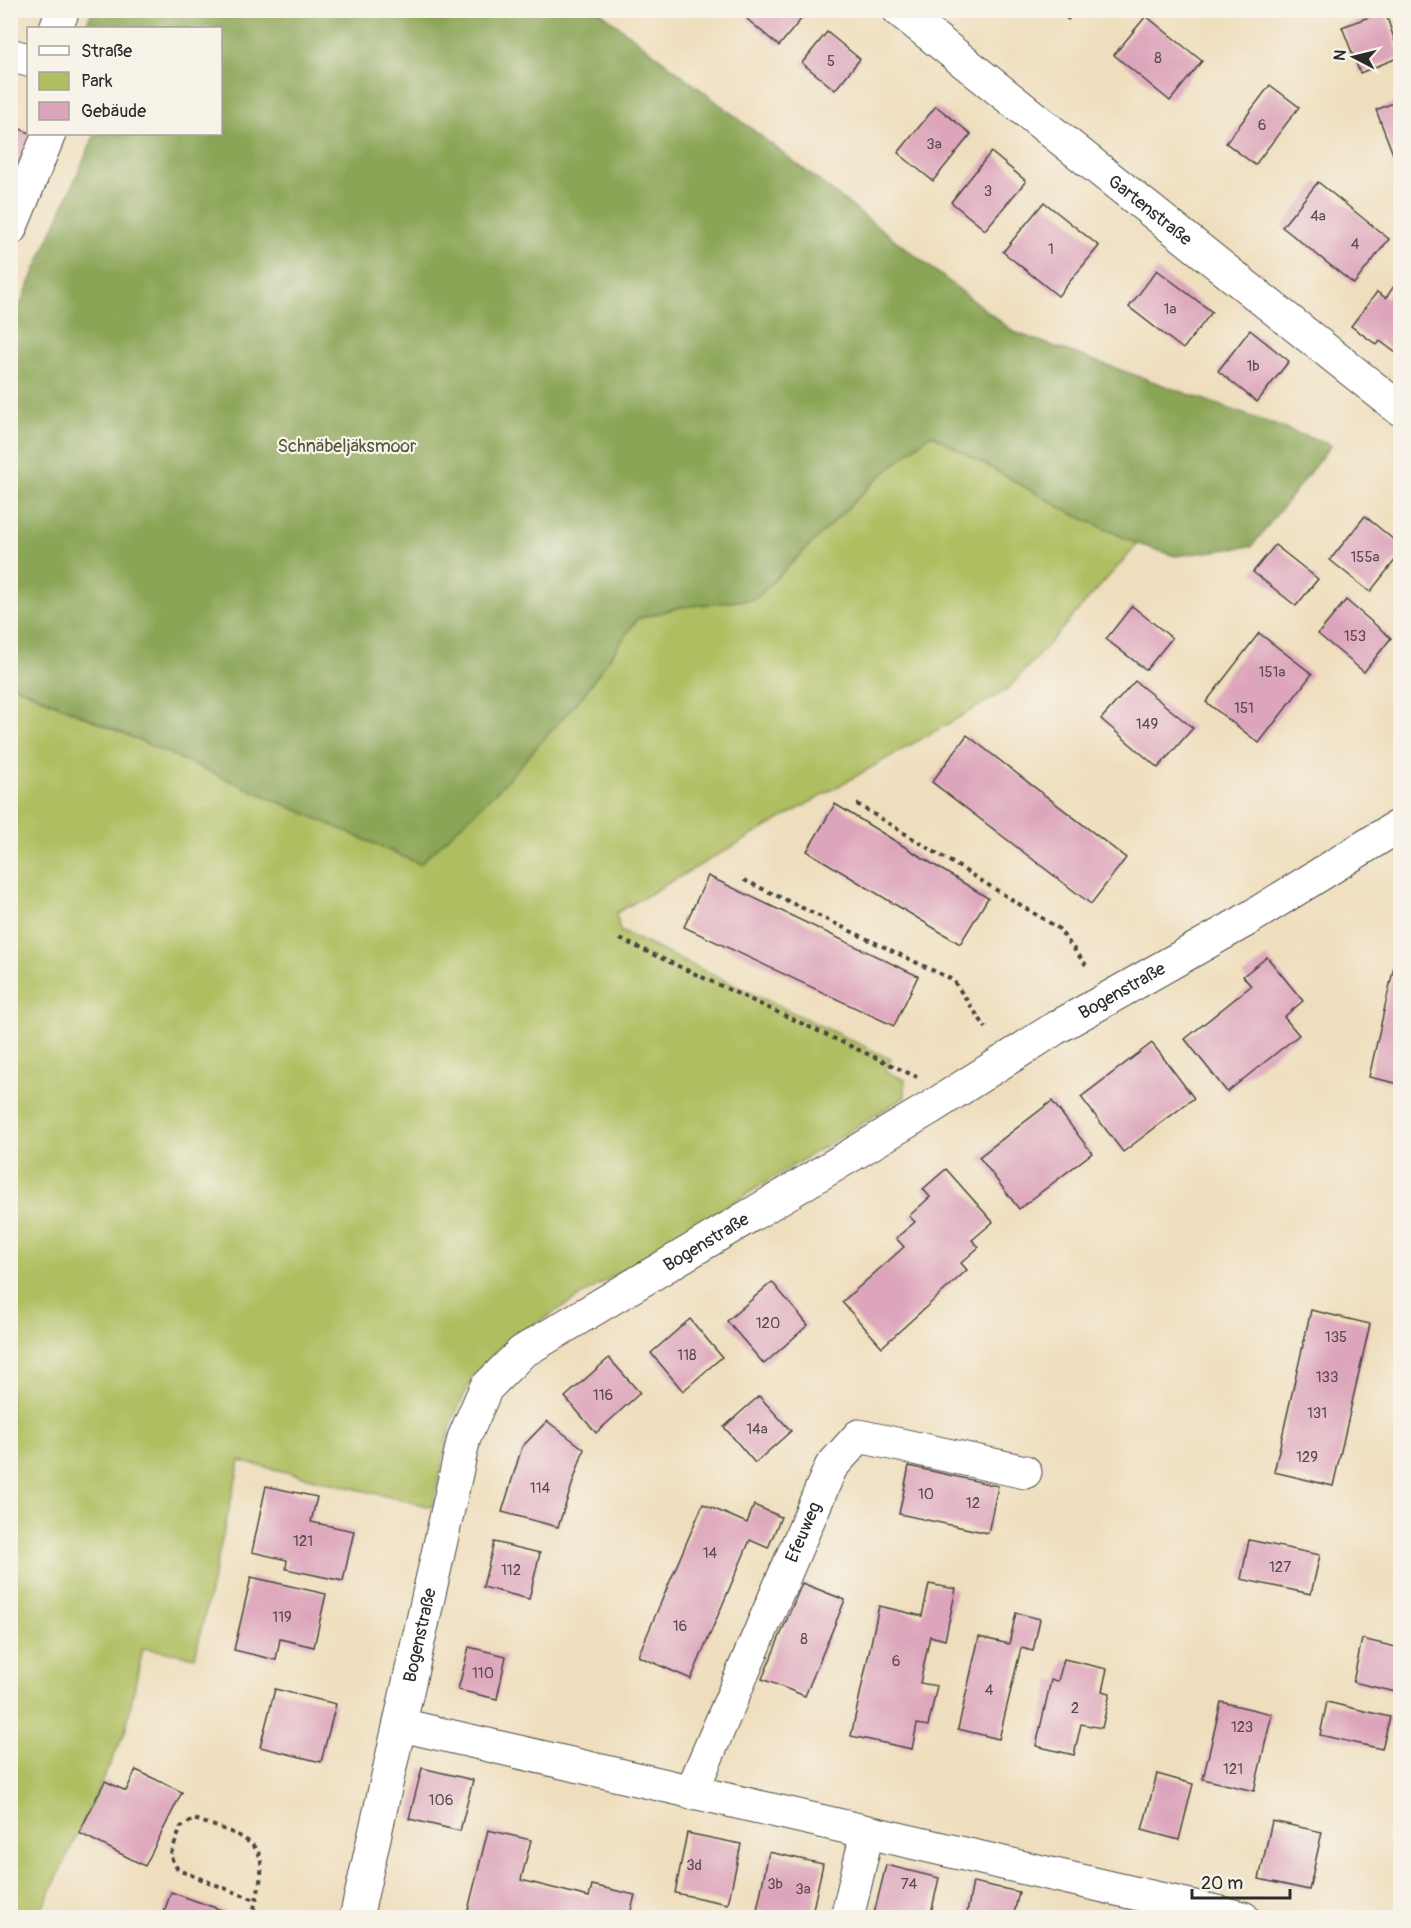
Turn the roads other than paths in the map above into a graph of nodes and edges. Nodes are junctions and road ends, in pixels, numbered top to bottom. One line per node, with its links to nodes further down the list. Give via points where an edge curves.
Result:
1 (63, 10): 3 (street)
2 (898, 10): 8 (street, Gartenstraße)
3 (56, 27)
4 (10, 55): 5 (street)
5 (27, 60)
6 (49, 135): 7 (street)
7 (10, 229)
8 (1401, 409)
9 (1401, 825): 11 (street, Bogenstraße, via 1243,922 1054,1029 938,1103 522,1352 486,1388 464,1438)
10 (1025, 1472): 12 (street, Efeuweg, via 859,1436 831,1467)
11 (400, 1725): 12 (street); 14 (street, Bogenstraße)
12 (691, 1793): 13 (street)
13 (867, 1833): 15 (street); 16 (street)
14 (356, 1917)
15 (847, 1917)
16 (1243, 1917)

